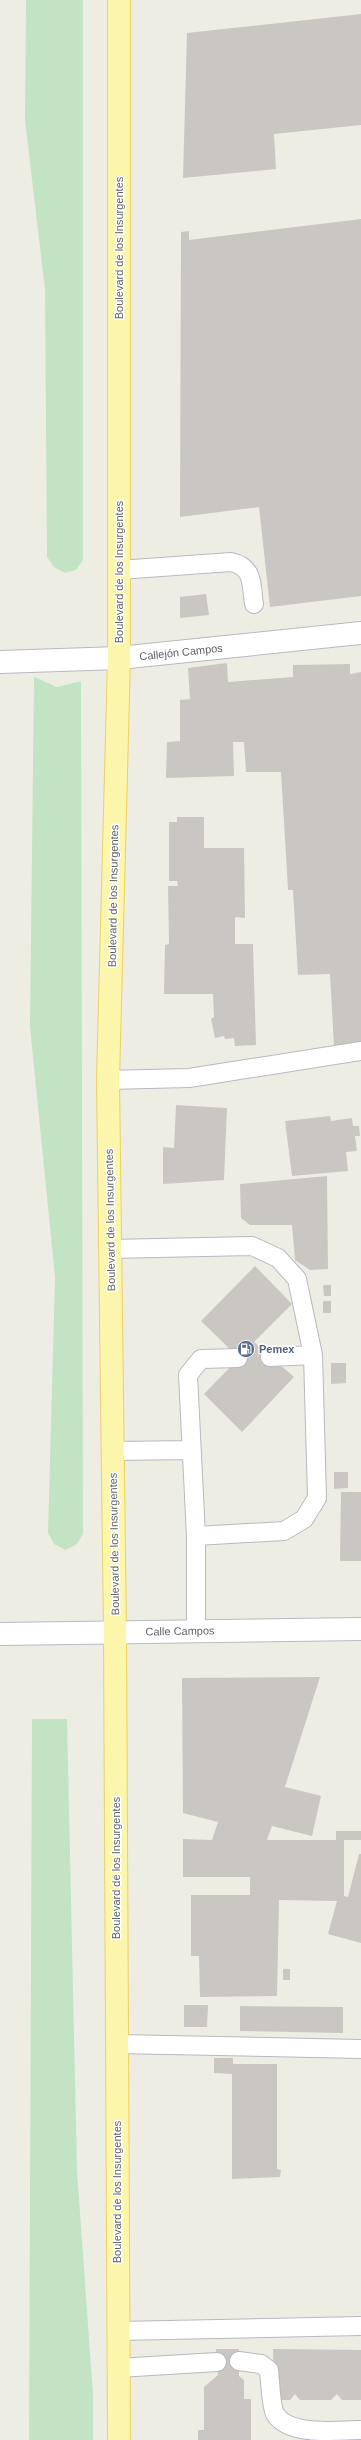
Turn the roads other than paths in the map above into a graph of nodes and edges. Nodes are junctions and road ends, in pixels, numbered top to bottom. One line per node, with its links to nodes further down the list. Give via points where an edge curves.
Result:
1 (118, 0): 2 (main road, Boulevard de los Insurgentes)
2 (119, 570): 3 (lane, via 231,562 242,564 248,571); 5 (main road, Boulevard de los Insurgentes)
3 (254, 604)
4 (361, 633): 5 (street, Callejón Campos)
5 (119, 658): 6 (street, Callejón Campos); 8 (main road, Boulevard de los Insurgentes)
6 (0, 662)
7 (361, 1051): 8 (lane, via 189,1078)
8 (108, 1080): 9 (main road, Boulevard de los Insurgentes)
9 (110, 1249): 10 (lane, via 252,1246 278,1258 297,1279); 14 (main road, Boulevard de los Insurgentes)
10 (313, 1355): 11 (lane); 15 (lane, via 317,1498 304,1519 284,1531)
11 (270, 1357)
12 (238, 1358): 13 (lane, via 201,1358 188,1375)
13 (192, 1450): 14 (lane); 15 (lane)
14 (113, 1451): 18 (main road, Boulevard de los Insurgentes)
15 (196, 1536): 17 (lane)
16 (361, 1629): 17 (street, Calle Campos)
17 (196, 1631): 18 (street, Calle Campos)
18 (115, 1632): 19 (street, Calle Campos); 20 (main road, Boulevard de los Insurgentes)
19 (0, 1634)
20 (117, 2044): 21 (lane); 23 (main road, Boulevard de los Insurgentes)
21 (361, 2049)
22 (361, 2326): 23 (lane)
23 (118, 2331): 26 (main road, Boulevard de los Insurgentes)
24 (239, 2361): 27 (lane, via 261,2364 269,2370 275,2413 284,2423 298,2430)
25 (217, 2362): 26 (lane)
26 (118, 2368): 28 (main road, Boulevard de los Insurgentes)
27 (361, 2430)
28 (119, 2440)

